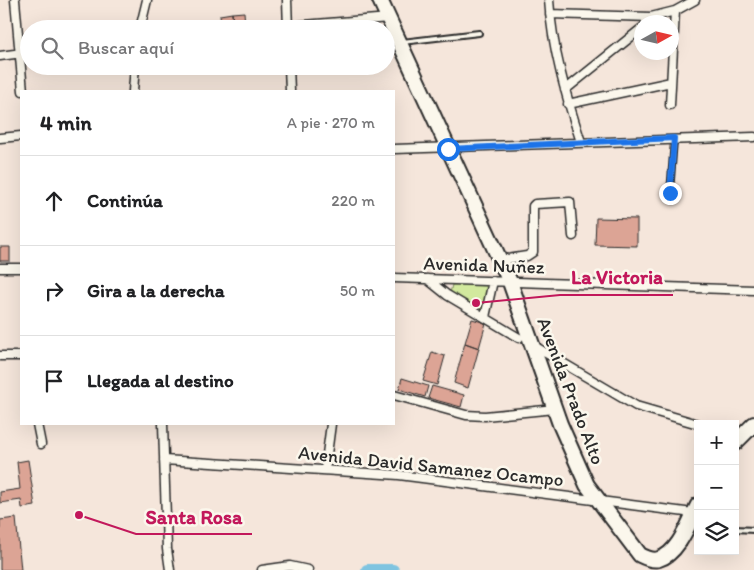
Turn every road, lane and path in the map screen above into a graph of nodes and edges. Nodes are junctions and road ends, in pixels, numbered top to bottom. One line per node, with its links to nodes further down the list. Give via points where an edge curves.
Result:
1 (14, 0): 15 (street)
2 (147, 0): 12 (street)
3 (287, 0): 13 (street)
4 (380, 0): 10 (highway, Avenida Prado Alto)
5 (549, 0): 8 (street)
6 (695, 0): 7 (street)
7 (675, 11): 9 (street); 25 (street)
8 (550, 14): 11 (street); 29 (street)
9 (663, 15)
10 (389, 18): 14 (street)
11 (634, 19)
12 (142, 20)
13 (288, 20)
14 (367, 20)
15 (20, 28)
16 (395, 31): 19 (highway, Avenida Prado Alto)
17 (480, 34): 19 (lane)
18 (634, 34): 29 (street)
19 (400, 42): 38 (highway, Avenida Prado Alto)
20 (20, 53): 21 (street)
21 (0, 56)
22 (24, 75): 26 (street)
23 (134, 75): 27 (street)
24 (289, 75): 28 (street)
25 (671, 82): 30 (street); 31 (street)
26 (23, 90)
27 (133, 90)
28 (290, 90)
29 (565, 90): 30 (street)
30 (568, 104): 36 (street)
31 (670, 105)
32 (20, 136): 34 (street)
33 (754, 137): 35 (street)
34 (0, 138)
35 (674, 138): 36 (street); 39 (lane)
36 (581, 142): 38 (street)
37 (395, 149): 38 (street)
38 (448, 149): 41 (highway, Avenida Prado Alto)
39 (670, 193)
40 (573, 236): 41 (street, via 570,202 535,204 533,252)
41 (500, 260): 47 (highway, Avenida Prado Alto)
42 (0, 268): 43 (street)
43 (20, 268)
44 (395, 278): 45 (street, Avenida Nuñez)
45 (427, 279): 46 (street, Avenida Nuñez); 49 (street)
46 (493, 281): 47 (street, Avenida Nuñez); 49 (street)
47 (510, 282): 48 (street, Avenida Nuñez); 51 (highway, Avenida Prado Alto)
48 (754, 290)
49 (485, 317): 50 (street)
50 (519, 338)
51 (533, 345): 55 (highway, Avenida Prado Alto); 56 (street, via 636,406)
52 (0, 356): 53 (street)
53 (20, 356)
54 (395, 395): 55 (street, via 466,415)
55 (555, 409): 65 (highway, Avenida Prado Alto, via 587,486)
56 (694, 423)
57 (36, 425): 62 (street)
58 (163, 425): 63 (street)
59 (331, 425): 64 (street)
60 (748, 429): 61 (highway)
61 (739, 439)
62 (41, 444)
63 (164, 460): 64 (street, Avenida David Samanez Ocampo); 69 (street)
64 (325, 469): 65 (street, Avenida David Samanez Ocampo, via 400,475)
65 (601, 502): 66 (street, Avenida David Samanez Ocampo); 66 (highway, Avenida Prado Alto, via 640,555 651,560 659,559 674,548)
66 (694, 517)
67 (739, 528): 68 (lane)
68 (754, 530)
69 (170, 570)
70 (262, 570): 71 (street, via 290,566)
71 (308, 570)

